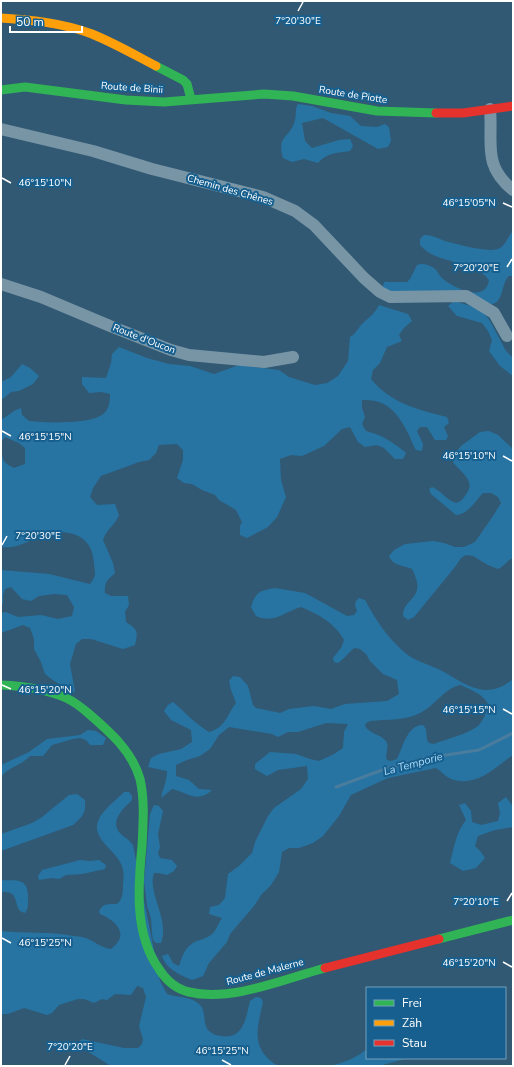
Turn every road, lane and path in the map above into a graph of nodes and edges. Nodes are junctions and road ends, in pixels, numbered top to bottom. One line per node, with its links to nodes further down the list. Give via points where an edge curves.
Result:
1 (1, 18): 3 (street, Route de Binii, via 39,22 91,34 183,80 187,84)
2 (1, 90): 3 (street, Route de Binii, via 25,87 126,100 164,102)
3 (191, 99): 5 (street, Route de Piotte, via 264,94 293,96 377,111 443,114)
4 (513, 106): 5 (street, Route de Piotte)
5 (490, 109): 7 (street, via 490,151 496,170)
6 (1, 129): 9 (street, Chemin des Chênes, via 93,151 263,198 295,211 314,225 380,292 390,297 466,296 494,314)
7 (513, 190)
8 (1, 284): 10 (street, Route d'Oucon, via 189,355 264,362)
9 (507, 336)
10 (293, 356)
11 (1, 685): 12 (street, Route de Malerne, via 44,691 73,701 105,726 133,762 142,790 143,828 139,889 147,943 152,960 162,975 175,986 188,992 228,994)
12 (513, 920)

